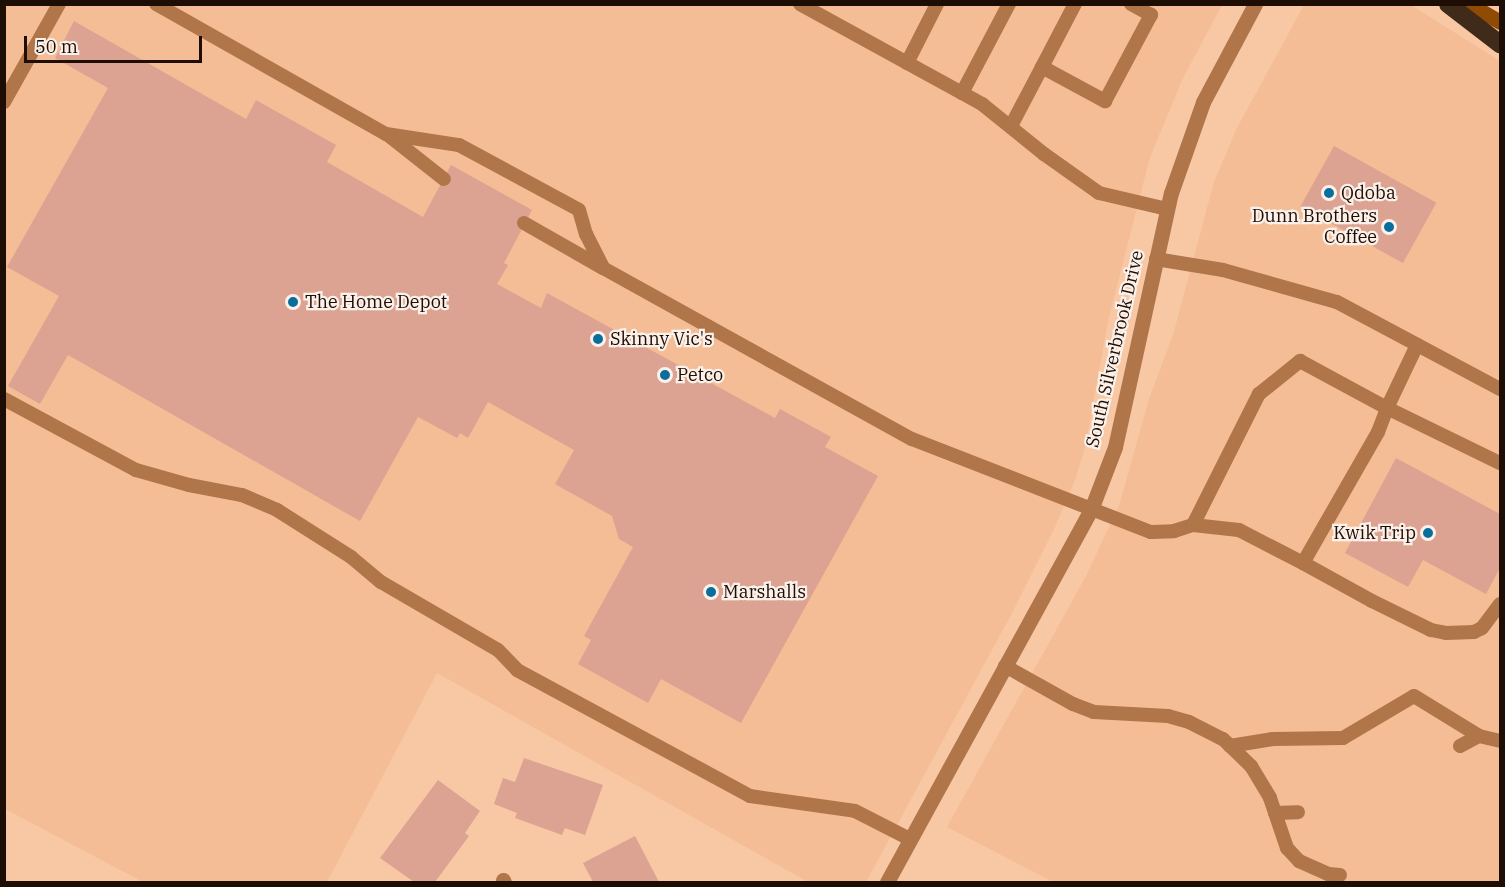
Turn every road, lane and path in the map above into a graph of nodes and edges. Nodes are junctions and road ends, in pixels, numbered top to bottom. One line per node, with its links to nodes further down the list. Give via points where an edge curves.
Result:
1 (58, 4): 16 (lane)
2 (156, 4): 18 (lane)
3 (801, 4): 13 (lane)
4 (937, 4): 13 (lane)
5 (1009, 4): 15 (lane)
6 (1075, 4): 14 (lane)
7 (1131, 4): 14 (lane, via 1151,15 1105,101)
8 (1255, 4): 20 (street, South Silverbrook Drive, via 1203,102)
9 (1448, 4): 12 (highway)
10 (1469, 4): 11 (street)
11 (1500, 22)
12 (1500, 44)
13 (907, 63): 15 (lane)
14 (1042, 68): 17 (lane)
15 (962, 93): 17 (lane)
16 (4, 102)
17 (1011, 126): 20 (lane, via 1099,193)
18 (386, 134): 19 (lane); 23 (lane, via 459,146 579,210)
19 (444, 179)
20 (1167, 208): 22 (street, South Silverbrook Drive)
21 (524, 224): 23 (lane)
22 (1156, 259): 24 (lane, via 1223,270 1337,302); 29 (street, South Silverbrook Drive, via 1115,447)
23 (603, 267): 29 (lane, via 912,439)
24 (1417, 345): 25 (lane); 27 (lane)
25 (1500, 389)
26 (4, 399): 40 (lane, via 136,470 242,495 277,510 351,557 381,582 498,650 517,670 750,796 855,811)
27 (1387, 408): 28 (lane); 30 (lane, via 1300,361 1259,394); 31 (lane, via 1378,432)
28 (1500, 463)
29 (1092, 507): 30 (lane, via 1151,532); 33 (street, South Silverbrook Drive)
30 (1193, 525): 31 (lane, via 1239,530)
31 (1303, 563): 32 (lane, via 1372,602 1439,632 1474,632)
32 (1500, 604)
33 (1005, 666): 36 (lane, via 1094,712 1168,716 1207,730); 40 (street, South Silverbrook Drive)
34 (1479, 736): 35 (lane); 36 (lane, via 1414,696 1343,738 1273,739); 37 (lane)
35 (1500, 741)
36 (1230, 746): 39 (lane, via 1251,766)
37 (1460, 746)
38 (1298, 812): 39 (lane)
39 (1275, 813): 41 (lane, via 1287,848 1299,861)
40 (910, 839): 42 (street, South Silverbrook Drive)
41 (1340, 875)
42 (887, 882)

